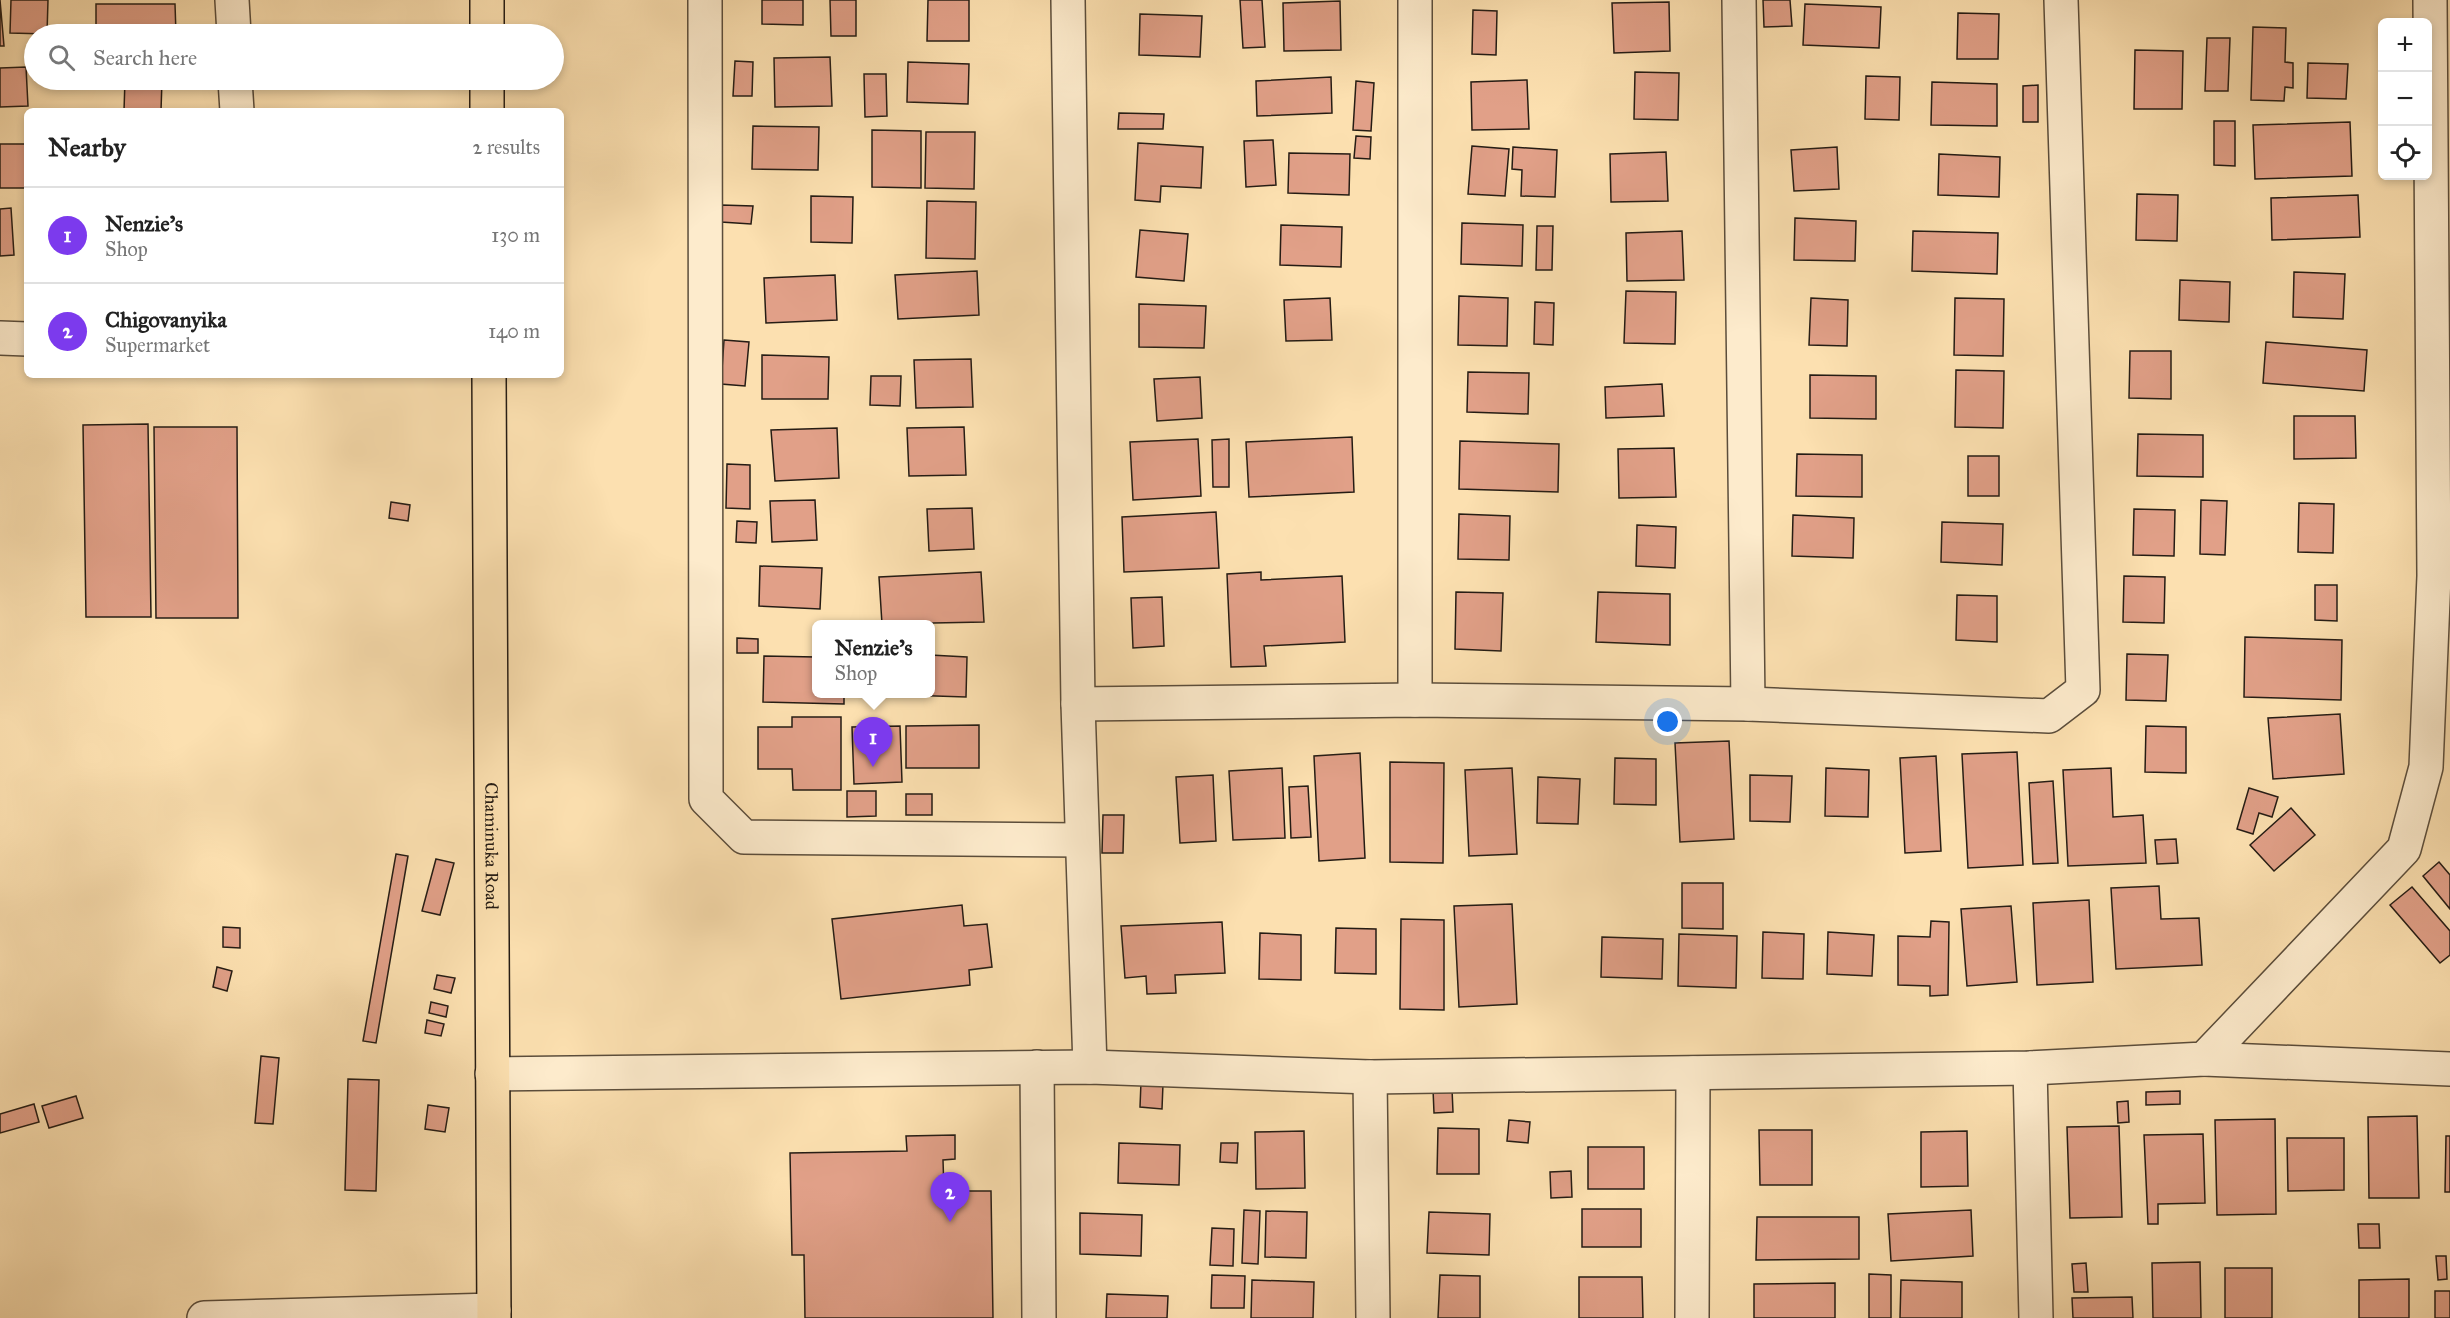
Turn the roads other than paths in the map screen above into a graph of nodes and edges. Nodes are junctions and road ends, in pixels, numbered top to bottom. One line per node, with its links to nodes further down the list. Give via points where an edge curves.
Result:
1 (232, 0): 9 (street)
2 (487, 0): 10 (main road)
3 (705, 0): 23 (street, via 706,799 744,837)
4 (1068, 0): 20 (street)
5 (1415, 0): 19 (street)
6 (1739, 0): 21 (street)
7 (2061, 0): 21 (street, via 2083,690 2049,716)
8 (2430, 0): 18 (street)
9 (233, 24)
10 (487, 24)
11 (236, 90): 13 (street)
12 (487, 90): 14 (main road)
13 (237, 108)
14 (487, 108)
15 (0, 338): 16 (street)
16 (24, 339)
17 (489, 378): 30 (main road, Chaminuka Road)
18 (2442, 576): 22 (street)
19 (1415, 700): 20 (street); 21 (street)
20 (1078, 704): 23 (street)
21 (1748, 704)
22 (2438, 767): 24 (street, via 2404,849)
23 (1082, 840): 26 (street)
24 (2204, 1059): 27 (street); 28 (street)
25 (1037, 1067): 26 (street); 30 (street); 34 (street)
26 (1090, 1067): 31 (street)
27 (2030, 1068): 29 (street); 37 (street)
28 (2450, 1069)
29 (1693, 1073): 31 (street); 36 (street)
30 (492, 1074): 32 (main road, Chaminuka Road)
31 (1370, 1077): 35 (street)
32 (494, 1314): 33 (street)
33 (204, 1318)
34 (1039, 1318)
35 (1373, 1318)
36 (1692, 1318)
37 (2036, 1318)

